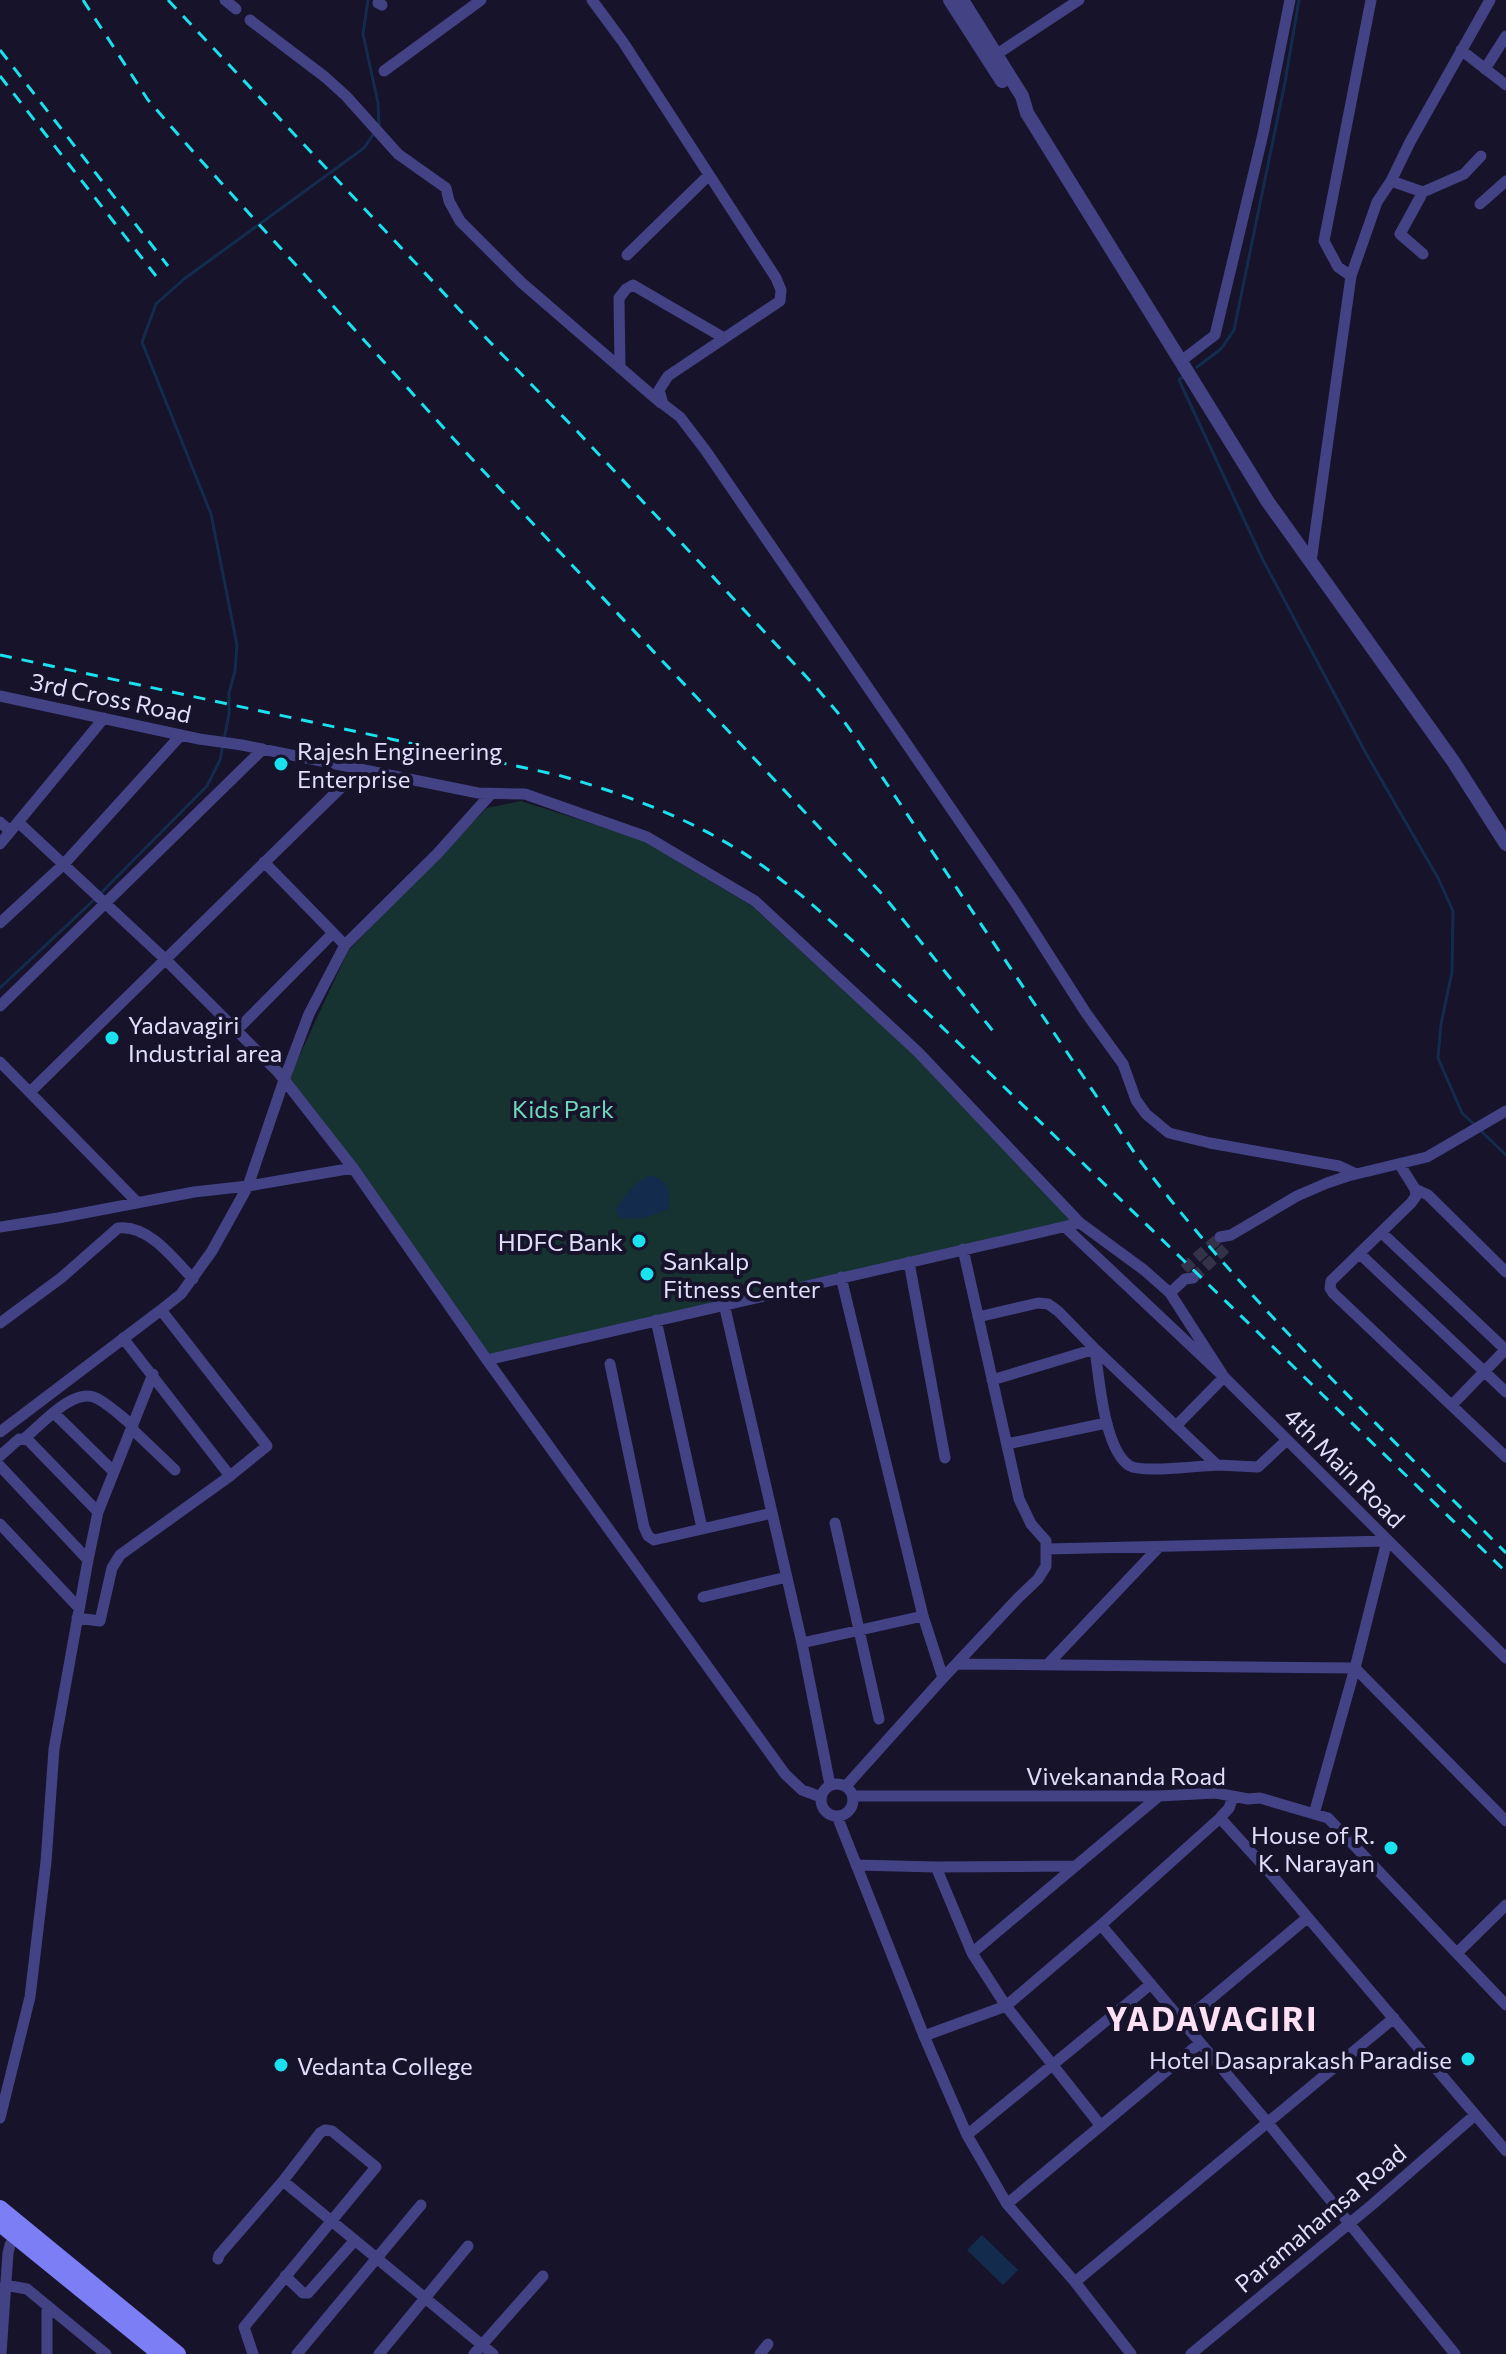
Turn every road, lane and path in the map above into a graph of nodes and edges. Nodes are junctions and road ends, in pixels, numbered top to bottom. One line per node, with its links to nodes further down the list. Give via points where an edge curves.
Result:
1 (225, 0): 10 (street)
2 (481, 0): 16 (street)
3 (592, 0): 20 (street)
4 (950, 0): 18 (street)
5 (962, 0): 14 (street)
6 (1079, 0): 14 (street)
7 (1290, 0): 29 (street, via 1215,335)
8 (1371, 0): 27 (street, via 1324,241 1338,267)
9 (1490, 0): 13 (street)
10 (236, 9)
11 (250, 20): 30 (street, via 325,77 385,141 446,188 460,221)
12 (1506, 36): 15 (street)
13 (1461, 50): 15 (street); 21 (street)
14 (997, 54): 18 (street)
15 (1485, 69): 17 (street)
16 (384, 71)
17 (1506, 85)
18 (1027, 113): 29 (street)
19 (1481, 156): 23 (street, via 1464,174)
20 (708, 176): 26 (street); 28 (street, via 781,290 780,301)
21 (1391, 181): 23 (street); 27 (street, via 1377,202)
22 (1506, 181): 24 (street)
23 (1423, 192): 25 (street, via 1400,234)
24 (1480, 204)
25 (1423, 254)
26 (627, 255)
27 (1351, 276): 32 (street)
28 (724, 338): 30 (street, via 633,285 619,298); 31 (street, via 668,376 659,390)
29 (1181, 361): 32 (street)
30 (620, 368): 31 (street)
31 (663, 404): 58 (street, via 706,451 1017,905 1123,1064 1146,1114 1169,1133 1339,1166)
32 (1311, 562): 42 (street)
33 (0, 696): 34 (street, 3rd Cross Road)
34 (104, 718): 35 (street, 3rd Cross Road); 40 (street)
35 (181, 735): 36 (street, 3rd Cross Road); 44 (street)
36 (263, 749): 37 (street, 3rd Cross Road); 45 (street)
37 (360, 769): 38 (street, 3rd Cross Road); 43 (street)
38 (490, 795): 48 (street); 63 (street, 4th Main Road, via 525,794 647,837 755,901 918,1052)
39 (0, 822): 40 (street)
40 (14, 827): 41 (street); 44 (street)
41 (0, 844)
42 (1506, 844)
43 (264, 862): 47 (street); 49 (street)
44 (64, 864): 45 (street); 46 (street)
45 (105, 902): 49 (street); 50 (street)
46 (0, 923)
47 (332, 934): 48 (street); 51 (street)
48 (345, 945): 53 (street, via 309,1014)
49 (165, 959): 51 (street); 54 (street)
50 (0, 1006)
51 (236, 1031): 53 (street)
52 (0, 1062): 54 (street)
53 (284, 1080): 57 (street); 59 (street)
54 (30, 1092): 61 (street)
55 (1506, 1111): 56 (street, via 1427,1157)
56 (1400, 1165): 58 (street); 60 (street)
57 (353, 1168): 59 (street); 85 (street)
58 (1356, 1174): 68 (street, via 1297,1196)
59 (248, 1186): 61 (street); 75 (street)
60 (1415, 1189): 67 (street, via 1411,1203); 72 (street, via 1428,1195)
61 (136, 1201): 62 (street)
62 (120, 1205): 64 (street); 66 (street)
63 (1080, 1223): 65 (street); 76 (street, 4th Main Road)
64 (0, 1227)
65 (1065, 1227): 69 (street); 89 (street)
66 (124, 1228): 75 (street, via 140,1231 163,1247); 81 (street, via 112,1232)
67 (1382, 1233): 70 (street); 84 (street)
68 (1227, 1239)
69 (963, 1249): 71 (street); 79 (street)
70 (1360, 1254): 87 (street); 92 (street, via 1331,1281 1333,1293)
71 (909, 1262): 74 (street); 103 (street)
72 (1506, 1272)
73 (1187, 1276): 76 (street)
74 (841, 1277): 77 (street); 121 (street)
75 (193, 1279): 78 (street)
76 (1170, 1293): 89 (street, 4th Main Road)
77 (724, 1304): 80 (street); 110 (street)
78 (161, 1310): 82 (street); 108 (street, via 267,1446)
79 (978, 1317): 83 (street, via 1048,1304); 90 (street)
80 (656, 1320): 85 (street); 113 (street)
81 (0, 1323)
82 (123, 1338): 88 (street); 97 (street)
83 (1095, 1349): 90 (street); 94 (street); 95 (street)
84 (1506, 1350): 87 (street)
85 (487, 1360): 134 (street, via 785,1774 802,1790)
86 (610, 1364): 113 (street, via 648,1536 654,1540)
87 (1486, 1371): 91 (street); 92 (street)
88 (153, 1374): 96 (street); 108 (street)
89 (1224, 1377): 95 (street); 99 (street, 4th Main Road)
90 (992, 1380): 100 (street)
91 (1506, 1392)
92 (1452, 1405): 102 (street)
93 (54, 1413): 96 (street, via 79,1396 97,1397); 98 (street); 107 (street)
94 (1106, 1423): 100 (street); 104 (street, via 1114,1446 1131,1466)
95 (1176, 1426): 104 (street)
96 (132, 1428): 106 (street); 107 (street)
97 (0, 1432)
98 (25, 1438): 101 (street); 109 (street)
99 (1287, 1440): 104 (street, via 1258,1467); 114 (street, 4th Main Road)
100 (1007, 1444): 116 (street, via 1019,1499)
101 (0, 1456)
102 (1506, 1457)
103 (945, 1458)
104 (1217, 1465)
105 (0, 1466): 117 (street)
106 (175, 1470)
107 (114, 1472): 109 (street)
108 (230, 1476): 120 (street, via 120,1555 100,1621)
109 (98, 1512): 117 (street)
110 (772, 1513): 113 (street); 118 (street)
111 (835, 1523): 122 (street)
112 (0, 1524): 120 (street)
113 (702, 1528)
114 (1387, 1541): 115 (street); 124 (street, 4th Main Road); 127 (street)
115 (1159, 1547): 116 (street); 126 (street)
116 (1047, 1549): 125 (street, via 1038,1579)
117 (88, 1560): 120 (street)
118 (787, 1577): 119 (street); 123 (street)
119 (703, 1597)
120 (78, 1613): 157 (street, via 54,1749 30,1997)
121 (923, 1616): 122 (street); 128 (street)
122 (858, 1629): 123 (street); 129 (street)
123 (802, 1643): 130 (street)
124 (1506, 1658)
125 (956, 1664): 126 (street); 128 (street)
126 (1047, 1665): 127 (street)
127 (1355, 1668): 136 (street); 139 (street)
128 (943, 1678): 131 (street)
129 (879, 1719)
130 (830, 1785): 131 (street); 134 (street)
131 (846, 1786): 132 (street)
132 (854, 1796): 133 (street, Vivekananda Road); 137 (street, via 850,1810)
133 (1159, 1796): 135 (street, Vivekananda Road); 141 (street)
134 (821, 1797): 137 (street, via 825,1811)
135 (1233, 1797): 136 (street, Vivekananda Road, via 1260,1798); 138 (street)
136 (1314, 1814): 147 (street, Vivekananda Road, via 1328,1818)
137 (837, 1816): 140 (street)
138 (1220, 1818): 144 (street); 145 (street)
139 (1506, 1821)
140 (856, 1865): 142 (street); 153 (street)
141 (1074, 1866): 142 (street); 146 (street)
142 (936, 1867): 146 (street)
143 (1506, 1905): 147 (street)
144 (1307, 1918): 151 (street); 152 (street)
145 (1101, 1925): 148 (street); 150 (street)
146 (972, 1953): 150 (street)
147 (1457, 1953): 149 (street, Vivekananda Road)
148 (1151, 1984): 152 (street); 155 (street)
149 (1506, 2005)
150 (1006, 2006): 153 (street); 155 (street)
151 (1394, 2018): 156 (street); 158 (street)
152 (1183, 2022): 154 (street)
153 (924, 2036): 160 (street)
154 (1200, 2043): 158 (street); 159 (street)
155 (1052, 2065): 159 (street); 160 (street)
156 (1475, 2115): 161 (street); 168 (street, Paramahamsa Road)
157 (0, 2118)
158 (1268, 2123): 168 (street); 176 (street)
159 (1101, 2126): 163 (street)
160 (967, 2135): 163 (street)
161 (1506, 2151)
162 (283, 2181): 166 (street); 166 (street, via 320,2133 332,2131 376,2167); 173 (street)
163 (1007, 2204): 176 (street)
164 (421, 2205): 172 (street)
165 (0, 2208): 170 (main road)
166 (331, 2219): 169 (street); 174 (street)
167 (0, 2224): 170 (main road)
168 (1349, 2224): 196 (street, Paramahamsa Road); 197 (street)
169 (355, 2240): 172 (street); 174 (street, via 308,2293)
170 (12, 2242): 177 (street); 188 (main road); 189 (main road)
171 (468, 2246): 178 (street)
172 (377, 2257): 178 (street); 191 (street)
173 (218, 2259)
174 (285, 2276): 190 (street, via 244,2327)
175 (543, 2276): 183 (street)
176 (1075, 2282): 195 (street)
177 (5, 2285): 179 (street, via 27,2289); 180 (street)
178 (425, 2298): 183 (street); 192 (street)
179 (47, 2306): 181 (street); 185 (street)
180 (1, 2333): 184 (street)
181 (87, 2340): 186 (street); 187 (street)
182 (768, 2344): 194 (street)
183 (478, 2349): 193 (street)
184 (1, 2354)
185 (47, 2354)
186 (87, 2354)
187 (106, 2354)
188 (160, 2354)
189 (178, 2354)
190 (253, 2354)
191 (297, 2354)
192 (379, 2354)
193 (493, 2354)
194 (760, 2354)
195 (1131, 2354)
196 (1191, 2354)
197 (1455, 2354)

